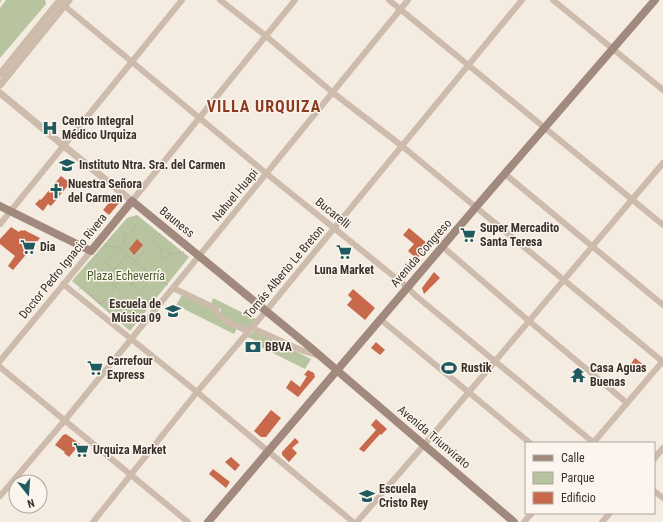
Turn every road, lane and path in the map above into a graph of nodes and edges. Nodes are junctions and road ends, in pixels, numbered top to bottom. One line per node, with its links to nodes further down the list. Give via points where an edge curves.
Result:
1 (2, 0): 10 (path)
2 (182, 0): 15 (street)
3 (220, 0): 13 (street)
4 (294, 0): 13 (street, Doctor Pedro Ignacio Rivera)
5 (389, 0): 12 (street)
6 (408, 0): 12 (street, Nahuel Huapi)
7 (522, 0): 16 (street, Tomás Alberto Le Breton)
8 (553, 0): 14 (street)
9 (655, 0): 14 (main road, Avenida Congreso)
10 (0, 2)
11 (62, 2): 15 (street, Bucarelli); 17 (street); 18 (street)
12 (400, 9): 16 (street); 20 (street, Nahuel Huapi)
13 (266, 36): 20 (street); 22 (street, Doctor Pedro Ignacio Rivera)
14 (613, 49): 19 (street); 23 (main road, Avenida Congreso)
15 (132, 62): 22 (street, Bucarelli); 24 (street)
16 (468, 65): 23 (street); 25 (street, Tomás Alberto Le Breton)
17 (0, 74)
18 (0, 85)
19 (663, 90)
20 (332, 92): 25 (street); 27 (street, Nahuel Huapi)
21 (0, 93): 24 (street, Bauness)
22 (199, 118): 27 (street, Bucarelli); 30 (street, Doctor Pedro Ignacio Rivera)
23 (545, 129): 28 (main road, Avenida Congreso); 29 (street)
24 (64, 146): 30 (street, Bauness); 33 (street)
25 (402, 146): 32 (street); 37 (street, Tomás Alberto Le Breton)
26 (663, 163): 29 (street)
27 (267, 174): 37 (street, Bucarelli); 49 (street, Nahuel Huapi)
28 (505, 174): 32 (main road, Avenida Congreso); 41 (street)
29 (632, 199): 36 (street); 41 (street)
30 (132, 201): 38 (main road, Bauness); 40 (main road, Doctor Pedro Ignacio Rivera)
31 (0, 206): 33 (main road)
32 (476, 207): 42 (main road, Avenida Congreso); 57 (street)
33 (10, 211): 34 (street); 45 (main road)
34 (0, 224)
35 (135, 224): 43 (path, via 134,231 125,235 123,244)
36 (663, 225)
37 (334, 228): 61 (street, Bucarelli); 68 (street, Tomás Alberto Le Breton)
38 (166, 229): 39 (path); 44 (main road, Bauness)
39 (152, 242): 46 (path); 50 (path)
40 (102, 243): 43 (path, via 108,247); 45 (main road, Doctor Pedro Ignacio Rivera); 51 (path, via 97,256)
41 (592, 245): 57 (street); 66 (street)
42 (443, 246): 61 (main road, Avenida Congreso); 70 (street)
43 (118, 248): 48 (path); 51 (path)
44 (191, 249): 47 (path, via 186,253); 49 (main road, Bauness)
45 (91, 251): 58 (street, Doctor Pedro Ignacio Rivera)
46 (162, 251): 47 (path, via 168,250); 47 (path, via 160,255 164,259 169,258)
47 (170, 254)
48 (127, 255): 50 (path); 53 (path)
49 (199, 255): 62 (street, Nahuel Huapi); 68 (main road, Bauness)
50 (136, 262): 52 (path)
51 (105, 263): 53 (path)
52 (144, 268): 55 (path); 59 (path)
53 (114, 270): 56 (path)
54 (103, 276): 60 (path)
55 (153, 276): 62 (path); 63 (path)
56 (122, 277): 59 (path); 60 (path)
57 (564, 280): 70 (street); 76 (street)
58 (63, 284): 64 (street); 75 (street, Doctor Pedro Ignacio Rivera)
59 (131, 284): 63 (path)
60 (115, 286): 64 (path, via 101,304 82,287); 65 (path)
61 (407, 287): 69 (main road, Avenida Congreso); 74 (street, Bucarelli)
62 (173, 288): 67 (street, Nahuel Huapi); 71 (street, via 215,308 225,320)
63 (140, 292): 67 (path)
64 (75, 294): 72 (street)
65 (126, 296)
66 (663, 304)
67 (158, 306): 72 (street, Nahuel Huapi)
68 (266, 311): 71 (street, Tomás Alberto Le Breton); 73 (main road, Bauness)
69 (380, 319): 78 (main road, Avenida Congreso); 80 (street)
70 (529, 321): 74 (street); 81 (street)
71 (250, 330): 73 (street); 79 (street, Tomás Alberto Le Breton)
72 (131, 339): 79 (street); 82 (street, Nahuel Huapi)
73 (321, 356): 78 (main road, Bauness)
74 (496, 360): 80 (street); 84 (street, Bucarelli)
75 (0, 361)
76 (663, 362): 81 (street)
77 (0, 367): 82 (street)
78 (337, 371): 86 (main road, Avenida Triunvirato); 88 (main road, Avenida Congreso)
79 (197, 392): 88 (street); 90 (street, Tomás Alberto Le Breton)
80 (469, 392): 83 (street); 86 (street)
81 (627, 403): 85 (street)
82 (65, 420): 90 (street); 92 (street, Nahuel Huapi)
83 (529, 442)
84 (593, 442)
85 (595, 442)
86 (424, 445): 100 (street); 101 (main road, Avenida Triunvirato)
87 (663, 448): 89 (street)
88 (268, 452): 98 (main road, Avenida Congreso); 99 (street)
89 (655, 458)
90 (132, 475): 96 (street, Tomás Alberto Le Breton); 97 (street)
91 (655, 492): 93 (street)
92 (0, 496)
93 (663, 498)
94 (531, 514): 102 (street)
95 (609, 514): 103 (street)
96 (93, 522)
97 (188, 522)
98 (208, 522)
99 (352, 522)
100 (357, 522)
101 (514, 522)
102 (524, 522)
103 (602, 522)

